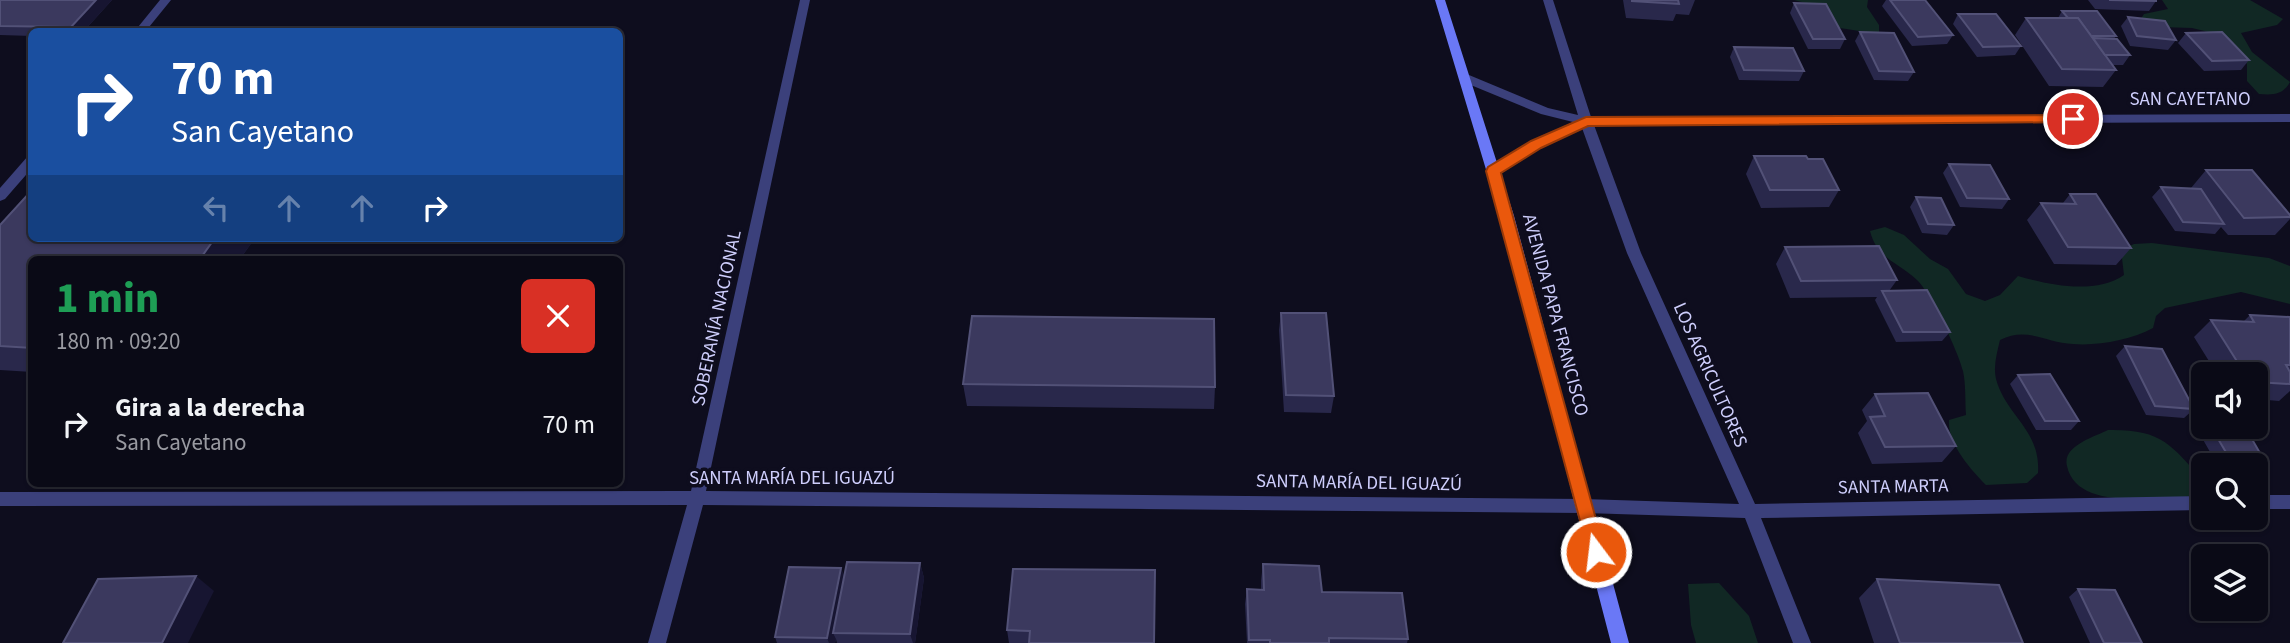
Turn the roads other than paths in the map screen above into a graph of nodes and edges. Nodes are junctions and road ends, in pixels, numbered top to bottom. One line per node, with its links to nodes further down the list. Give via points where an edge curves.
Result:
1 (166, 0): 5 (street)
2 (805, 0): 12 (street, SOBERANÍA NACIONAL)
3 (1440, 0): 6 (main road, AVENIDA PAPA FRANCISCO)
4 (1548, 0): 8 (street, LOS AGRICULTORES)
5 (142, 28)
6 (1465, 78): 8 (street, SAN CAYETANO, via 1545,111); 10 (main road, AVENIDA PAPA FRANCISCO)
7 (2290, 118): 8 (street, SAN CAYETANO)
8 (1586, 121): 10 (street, SAN CAYETANO); 18 (street, LOS AGRICULTORES, via 1634,253)
9 (28, 164): 11 (street)
10 (1493, 171): 17 (main road, AVENIDA PAPA FRANCISCO)
11 (0, 196)
12 (697, 498): 13 (street, SANTA MARÍA DEL IGUAZÚ); 17 (street, SANTA MARÍA DEL IGUAZÚ); 19 (street, SOBERANÍA NACIONAL)
13 (0, 499)
14 (2268, 502): 15 (street)
15 (2290, 502)
16 (2191, 503): 18 (street, SANTA MARTA)
17 (1584, 506): 18 (street, SANTA MARTA); 20 (main road, AVENIDA PAPA FRANCISCO)
18 (1750, 511): 21 (street, LOS AGRICULTORES)
19 (657, 643)
20 (1620, 643)
21 (1802, 643)

